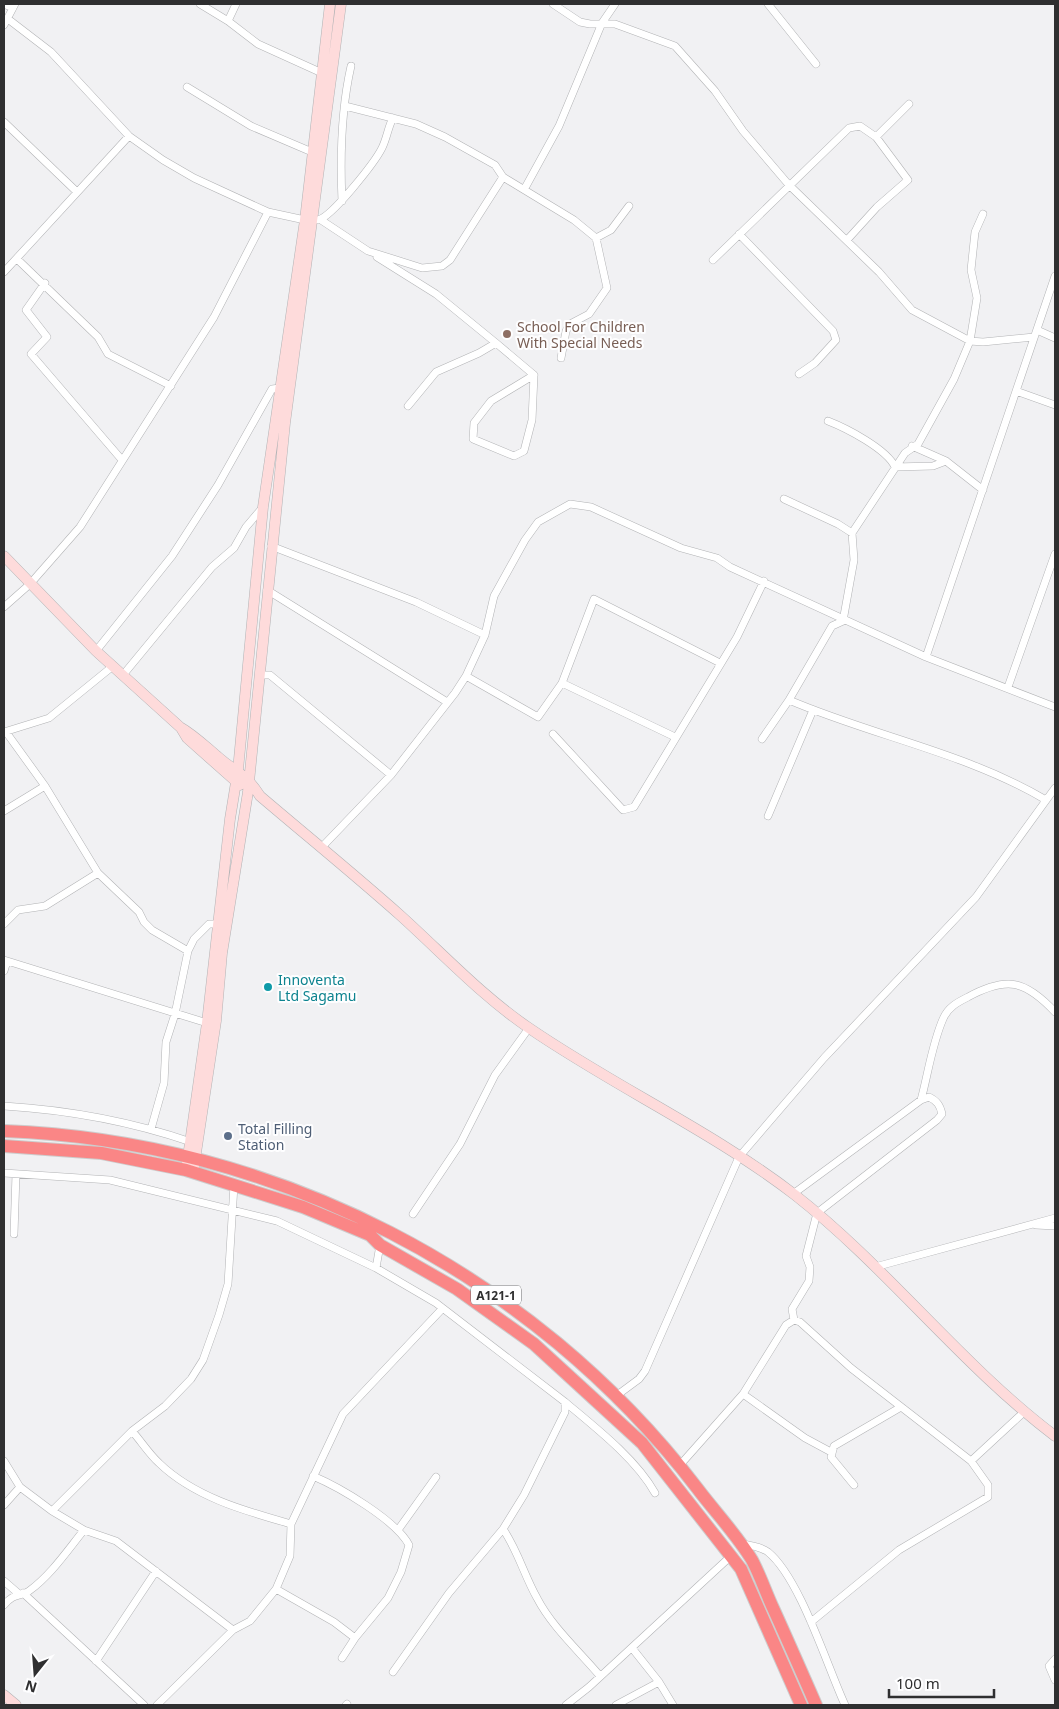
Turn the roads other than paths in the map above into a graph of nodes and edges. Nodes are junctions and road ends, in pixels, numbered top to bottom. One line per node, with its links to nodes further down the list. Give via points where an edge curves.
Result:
1 (4, 4): 9 (street)
2 (200, 4): 10 (street)
3 (236, 4): 10 (street)
4 (330, 4): 15 (main road)
5 (341, 4): 32 (main road)
6 (554, 4): 12 (street, via 580,22)
7 (615, 4): 12 (street)
8 (768, 4): 13 (street)
9 (14, 6): 11 (street)
10 (228, 21): 15 (street, via 258,44)
11 (6, 22): 21 (street, via 51,52)
12 (602, 23): 25 (street, via 615,24 674,46 715,91 743,131); 26 (street, via 559,126)
13 (816, 64)
14 (351, 66): 18 (street)
15 (322, 73): 23 (main road)
16 (187, 87): 23 (street, via 251,126)
17 (909, 104): 22 (street)
18 (345, 106): 19 (street); 28 (street, via 340,159)
19 (393, 118): 24 (street, via 445,137 495,165); 28 (street, via 382,148)
20 (4, 122): 27 (street)
21 (129, 136): 27 (street); 30 (street, via 194,178)
22 (876, 137): 25 (street, via 860,126 850,128); 35 (street, via 908,180)
23 (312, 152): 32 (main road)
24 (503, 177): 26 (street); 36 (street, via 450,260 442,266 422,268)
25 (789, 185): 33 (street); 35 (street)
26 (525, 188): 34 (street)
27 (77, 192): 37 (street)
28 (342, 201): 32 (street)
29 (629, 206): 34 (street, via 611,230)
30 (268, 212): 32 (street); 49 (street, via 214,317)
31 (983, 214): 44 (street, via 975,232 971,270 977,298)
32 (313, 220): 36 (street); 50 (main road); 63 (main road)
33 (739, 234): 38 (street); 47 (street, via 833,330 836,340)
34 (596, 238): 46 (street, via 607,288 589,314 570,324)
35 (847, 240): 44 (street, via 912,310)
36 (368, 251): 45 (street, via 436,294)
37 (17, 259): 39 (street); 41 (street)
38 (713, 260)
39 (4, 272)
40 (1055, 276): 42 (street)
41 (45, 283): 49 (street, via 98,337 108,354); 56 (street, via 26,310 47,337 31,354)
42 (1036, 334): 43 (street); 44 (street); 51 (street)
43 (1055, 338)
44 (970, 341): 55 (street, via 954,379 918,444)
45 (496, 343): 48 (street); 53 (street, via 436,372)
46 (561, 358)
47 (800, 374)
48 (534, 376): 48 (street, via 491,401 474,423 474,439 514,456 524,452 532,420)
49 (171, 386): 56 (street)
50 (280, 388): 61 (main road); 72 (street, via 272,389 218,485 172,556)
51 (1016, 391): 52 (street); 59 (street)
52 (1055, 404)
53 (408, 406)
54 (828, 421): 58 (street, via 862,439 892,460)
55 (912, 446): 57 (street); 58 (street)
56 (122, 460): 67 (street, via 80,527)
57 (946, 461): 58 (street, via 932,466); 59 (street)
58 (895, 467): 62 (street)
59 (982, 490): 73 (street)
60 (784, 499): 62 (street)
61 (263, 507): 77 (street, via 234,548 212,567); 89 (main road)
62 (852, 533): 70 (street, via 854,560)
63 (271, 546): 68 (main road); 71 (street, via 416,602)
64 (1055, 554): 80 (street)
65 (4, 556): 67 (main road)
66 (764, 581): 70 (street); 71 (street, via 717,558 681,548 591,507 570,504 538,522 525,540 494,596); 74 (street, via 737,637)
67 (30, 584): 69 (street); 72 (main road)
68 (267, 590): 76 (main road); 82 (street)
69 (4, 607)
70 (844, 621): 73 (street); 81 (street, via 832,626)
71 (485, 635): 78 (street)
72 (96, 651): 75 (main road)
73 (926, 657): 80 (street)
74 (720, 663): 79 (street, via 594,599); 87 (street)
75 (113, 666): 77 (main road); 85 (street, via 49,718)
76 (259, 674): 92 (street, via 270,675); 93 (main road)
77 (123, 675): 90 (main road, via 180,727 187,738)
78 (466, 676): 79 (street, via 538,718); 82 (street)
79 (562, 683): 87 (street)
80 (1008, 687): 83 (street)
81 (789, 700): 84 (street); 88 (street)
82 (447, 702): 92 (street)
83 (1055, 707)
84 (813, 710): 100 (street, via 950,758 1026,788); 102 (street)
85 (5, 732): 95 (street)
86 (553, 734): 87 (street, via 623,810 634,807)
87 (675, 737)
88 (762, 739)
89 (240, 744): 90 (main road); 91 (main road)
90 (219, 762): 91 (main road); 94 (main road); 99 (main road)
91 (238, 770): 93 (main road); 94 (main road)
92 (391, 775): 103 (street)
93 (249, 779): 97 (main road); 98 (main road)
94 (236, 783): 97 (main road); 99 (main road)
95 (45, 786): 101 (street); 104 (street)
96 (1055, 788): 100 (street)
97 (248, 792): 98 (main road); 121 (main road, via 222,953 216,1021)
98 (260, 796): 103 (main road)
99 (234, 799): 106 (main road)
100 (1046, 800): 120 (street, via 976,897 824,1058)
101 (4, 811)
102 (768, 816)
103 (321, 848): 113 (main road)
104 (98, 873): 105 (street, via 44,906 18,910); 107 (street, via 139,912 152,930)
105 (4, 924)
106 (217, 924): 107 (street, via 208,924); 112 (main road)
107 (188, 951): 111 (street)
108 (5, 960): 109 (street); 111 (street)
109 (4, 971)
110 (1055, 1012): 114 (street, via 1039,995 1024,987 1004,983 988,986 953,1005 944,1018)
111 (175, 1014): 112 (street); 116 (street, via 166,1042 164,1083)
112 (207, 1023): 118 (main road)
113 (529, 1028): 120 (main road); 128 (street, via 495,1075 460,1144)
114 (921, 1100): 125 (street); 127 (street, via 930,1097 936,1100 942,1114 937,1120)
115 (4, 1106): 116 (street, via 45,1108)
116 (151, 1129): 118 (street)
117 (4, 1131): 121 (highway, A121-1, via 95,1138)
118 (191, 1142): 121 (main road)
119 (4, 1146): 121 (highway, A121-1)
120 (739, 1157): 125 (main road); 139 (street, via 645,1371)
121 (190, 1164): 124 (highway, A121-1); 139 (highway, A121-1, via 307,1194 374,1222 496,1295 541,1329)
122 (4, 1173): 123 (street)
123 (16, 1174): 126 (street, via 110,1180); 132 (street)
124 (234, 1185): 126 (street); 133 (highway, A121-1, via 303,1207 370,1235)
125 (793, 1194): 127 (main road)
126 (231, 1210): 135 (street, via 276,1221); 143 (street, via 228,1284 203,1360 191,1379 166,1406)
127 (817, 1213): 134 (main road); 137 (street, via 806,1256 810,1267 809,1282 792,1308)
128 (413, 1214)
129 (1055, 1218): 130 (street)
130 (1028, 1224): 131 (street); 134 (street)
131 (1055, 1226)
132 (14, 1234)
133 (380, 1245): 135 (street); 161 (highway, A121-1, via 457,1289 534,1344 642,1443)
134 (875, 1267): 142 (main road)
135 (376, 1268): 136 (street)
136 (442, 1309): 140 (street); 149 (street, via 343,1414)
137 (794, 1320): 138 (street, via 786,1325); 141 (street)
138 (743, 1394): 145 (street, via 805,1438); 148 (street)
139 (616, 1396): 148 (highway, A121-1)
140 (566, 1402): 153 (street, via 626,1458); 157 (street, via 565,1412 524,1495)
141 (900, 1407): 145 (street, via 834,1446); 147 (street)
142 (1024, 1412): 144 (main road); 147 (street)
143 (132, 1430): 155 (street); 156 (street, via 159,1464 194,1489 242,1510)
144 (1055, 1436)
145 (831, 1452): 151 (street, via 831,1457)
146 (4, 1461): 152 (street)
147 (971, 1461): 167 (street, via 988,1485 988,1497 898,1550)
148 (680, 1465): 160 (highway, A121-1)
149 (313, 1476): 156 (street); 159 (street, via 334,1485)
150 (436, 1477): 159 (street)
151 (854, 1485)
152 (20, 1487): 154 (street); 155 (street)
153 (655, 1493)
154 (4, 1505)
155 (52, 1510): 158 (street)
156 (291, 1524): 164 (street, via 290,1556)
157 (503, 1529): 174 (street, via 449,1593); 175 (street, via 516,1548 536,1598)
158 (84, 1530): 162 (street, via 116,1541); 165 (street, via 54,1568 28,1592)
159 (398, 1530): 169 (street, via 409,1546 401,1572 388,1598)
160 (739, 1543): 167 (street, via 767,1551 785,1571); 179 (highway, A121-1, via 752,1560)
161 (731, 1556): 170 (street); 186 (highway, A121-1, via 740,1569)
162 (156, 1571): 168 (street); 173 (street)
163 (4, 1581): 165 (street)
164 (276, 1589): 168 (street, via 250,1621); 169 (street, via 334,1622)
165 (21, 1593): 166 (street, via 12,1595); 173 (street)
166 (4, 1605)
167 (810, 1622): 187 (street)
168 (233, 1630): 182 (street)
169 (354, 1638): 171 (street)
170 (632, 1648): 175 (street); 177 (street)
171 (342, 1658)
172 (1055, 1659): 176 (street, via 1050,1666)
173 (96, 1661): 181 (street)
174 (393, 1672)
175 (600, 1676): 183 (street)
176 (1055, 1680)
177 (659, 1682): 184 (street); 185 (street)
178 (4, 1695): 180 (main road)
179 (816, 1703)
180 (16, 1705)
181 (144, 1705)
182 (157, 1705)
183 (566, 1705)
184 (616, 1705)
185 (673, 1705)
186 (801, 1705)
187 (845, 1705)

